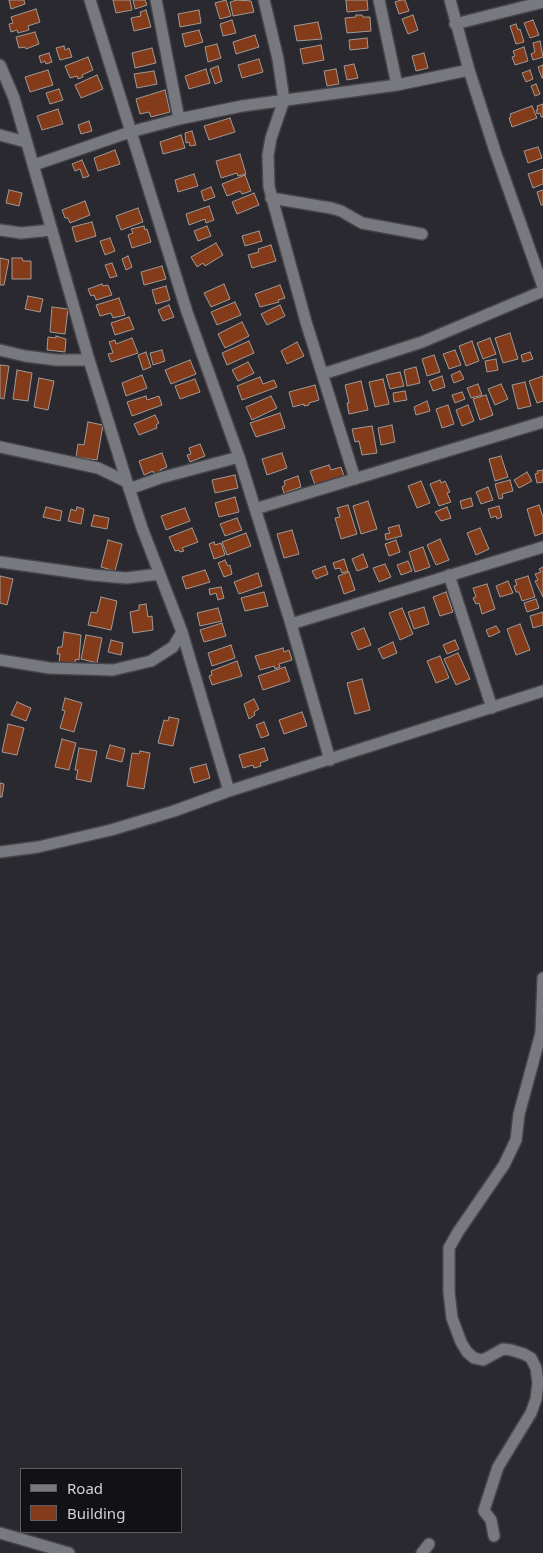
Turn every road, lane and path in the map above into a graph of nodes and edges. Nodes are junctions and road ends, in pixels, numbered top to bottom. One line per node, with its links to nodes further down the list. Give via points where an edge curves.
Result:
1 (90, 0): 13 (street)
2 (156, 0): 12 (street)
3 (264, 0): 11 (street)
4 (379, 0): 10 (street)
5 (450, 0): 7 (street)
6 (543, 2): 7 (street)
7 (455, 24): 9 (street)
8 (0, 65): 15 (street, via 14,98)
9 (469, 70): 10 (street); 21 (street)
10 (397, 85): 11 (street)
11 (284, 100): 12 (street); 17 (street, via 268,155)
12 (179, 119): 13 (street)
13 (130, 132): 16 (street); 27 (street, via 187,312)
14 (0, 135): 15 (street)
15 (26, 142): 16 (street)
16 (34, 165): 19 (street)
17 (271, 198): 20 (street, via 331,208 362,223); 24 (street)
18 (0, 230): 19 (street, via 22,233)
19 (52, 230): 23 (street)
20 (422, 234)
21 (542, 284): 24 (street, via 422,342)
22 (0, 350): 23 (street, via 56,360)
23 (89, 360): 29 (street)
24 (323, 374): 28 (street)
25 (543, 422): 28 (street)
26 (0, 447): 29 (street, via 98,468)
27 (239, 457): 29 (street); 30 (street)
28 (355, 479): 30 (street)
29 (128, 486): 33 (street)
30 (256, 509): 35 (street)
31 (543, 547): 34 (street)
32 (0, 562): 33 (street, via 126,578)
33 (160, 574): 36 (street)
34 (449, 575): 35 (street); 40 (street)
35 (291, 624): 41 (street)
36 (182, 632): 37 (street, via 173,647 151,661 112,670 49,668); 42 (street)
37 (0, 660)
38 (543, 691): 39 (street); 40 (street)
39 (543, 698)
40 (492, 708): 41 (street)
41 (330, 760): 42 (street)
42 (229, 791): 43 (street, via 111,830)
43 (0, 852)
44 (543, 978): 46 (street, via 541,1033 521,1105 516,1140 504,1165 449,1248 452,1318 467,1352 483,1360 503,1349 531,1358 536,1368 538,1383 531,1413 498,1467 485,1507)
45 (0, 1532): 47 (street)
46 (494, 1536)
47 (69, 1553)

